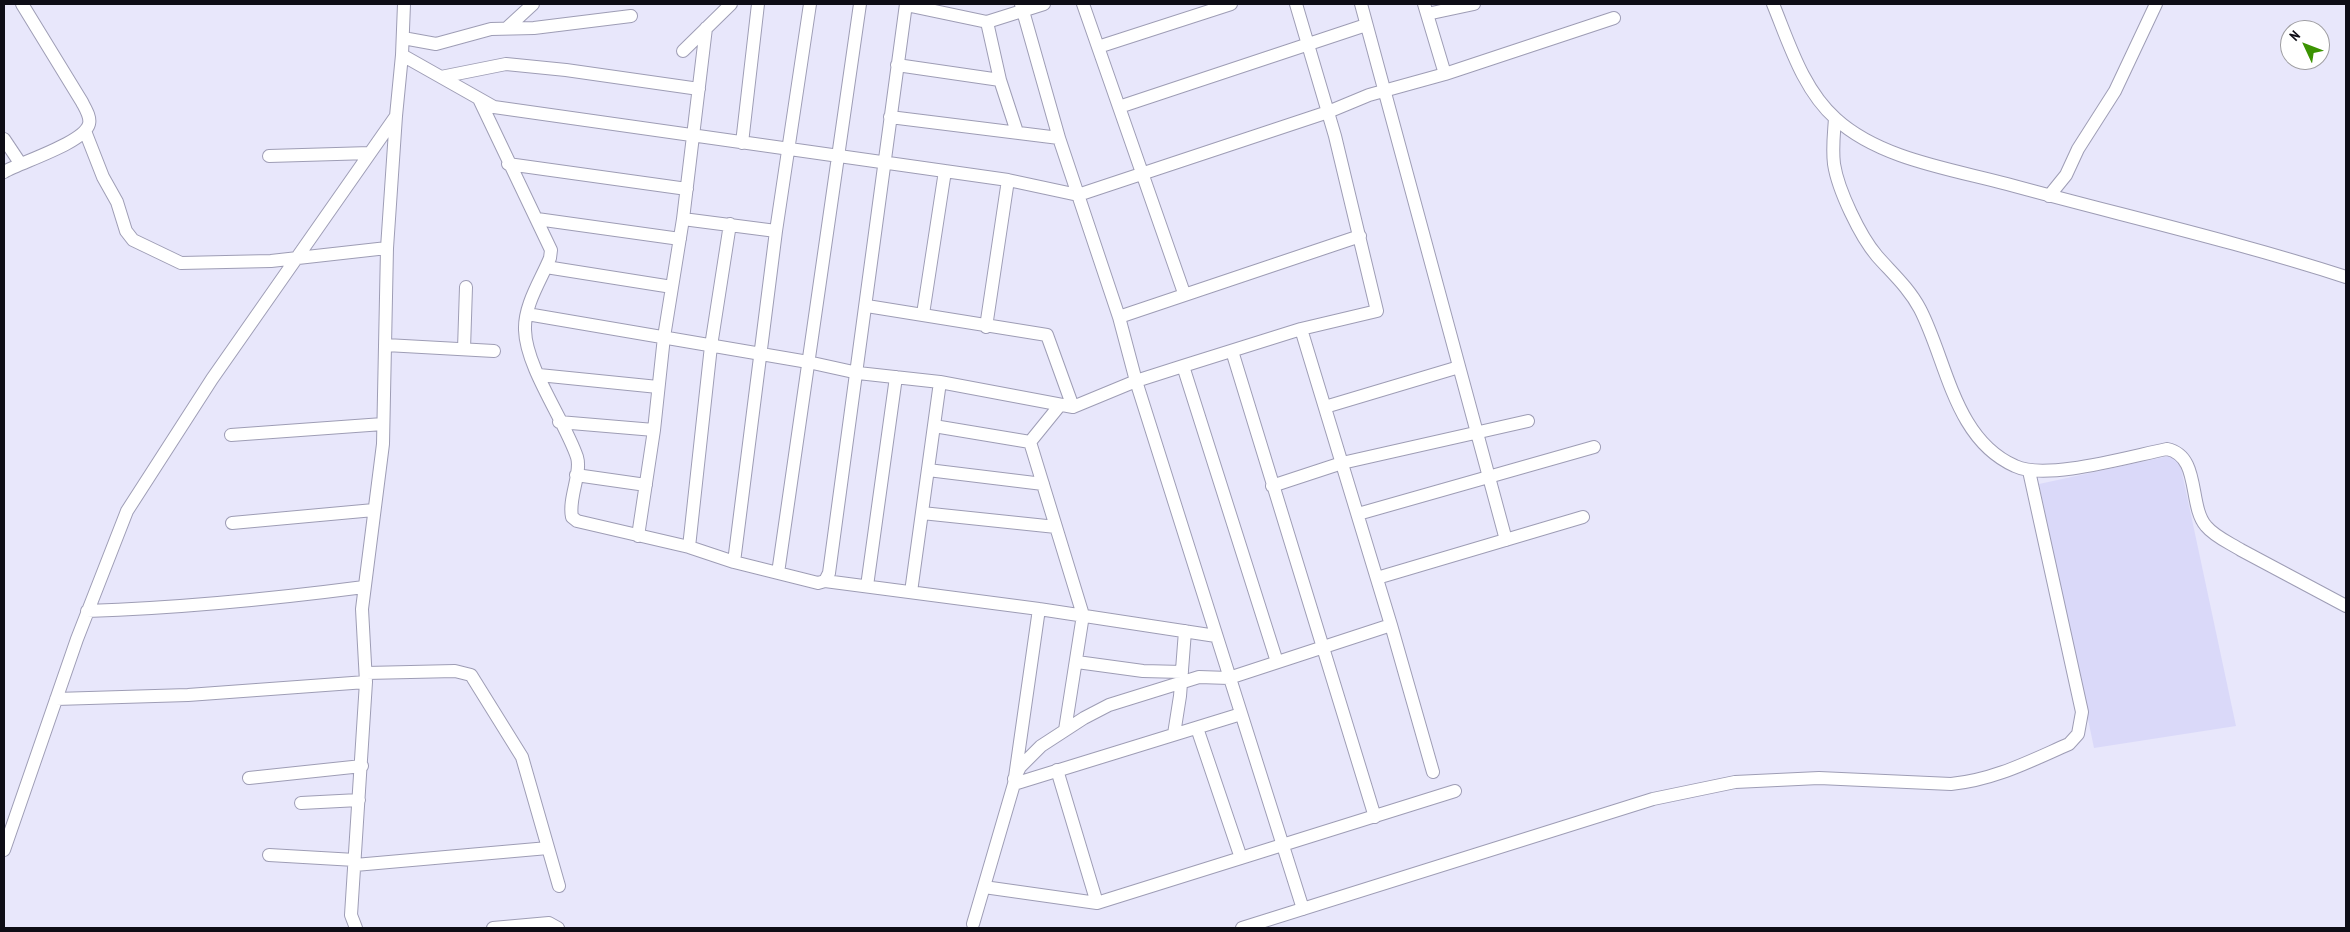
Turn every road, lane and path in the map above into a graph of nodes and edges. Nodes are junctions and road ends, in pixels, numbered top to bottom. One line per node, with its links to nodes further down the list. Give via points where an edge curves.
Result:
1 (22, 4): 42 (street, via 90,118)
2 (404, 4): 25 (street)
3 (533, 4): 23 (street)
4 (731, 4): 24 (street)
5 (758, 4): 47 (street)
6 (810, 4): 48 (street)
7 (860, 4): 51 (street)
8 (1044, 4): 17 (street)
9 (1083, 4): 27 (street)
10 (1231, 4): 27 (street)
11 (1296, 4): 26 (street)
12 (1361, 4): 22 (street)
13 (1474, 4): 18 (street)
14 (1773, 4): 41 (street, via 1810,88)
15 (2156, 4): 61 (street, via 2114,91 2066,175)
16 (906, 5): 21 (street); 30 (street)
17 (1022, 8): 21 (street); 45 (street)
18 (1426, 9): 31 (street)
19 (631, 16): 23 (street, via 534,28)
20 (1614, 18): 31 (street)
21 (988, 22): 33 (street)
22 (1366, 25): 26 (street); 35 (street)
23 (507, 28): 25 (street, via 491,28 436,44)
24 (706, 28): 28 (street); 34 (street)
25 (403, 38): 29 (street)
26 (1307, 45): 37 (street); 38 (street)
27 (1098, 47): 37 (street)
28 (683, 51)
29 (402, 55): 32 (street); 39 (street)
30 (897, 65): 33 (street); 40 (street)
31 (1445, 74): 35 (street)
32 (441, 77): 34 (street, via 506,64); 36 (street)
33 (1000, 80): 43 (street)
34 (699, 89): 44 (street)
35 (1384, 90): 38 (street); 90 (street)
36 (479, 99): 44 (street, via 494,107); 54 (street)
37 (1119, 107): 57 (street)
38 (1328, 112): 57 (street); 66 (street)
39 (396, 116): 49 (street); 68 (street)
40 (890, 117): 43 (street); 52 (street)
41 (1835, 118): 61 (street, via 1863,140 1890,151); 110 (street, via 1835,167 1852,216 1865,239 1910,292 1927,323 1949,384 1976,437 2001,458)
42 (85, 132): 53 (street, via 60,148); 69 (street, via 117,202 126,232 133,240 181,263 271,261)
43 (1017, 132): 45 (street)
44 (694, 136): 47 (street); 59 (street)
45 (1059, 138): 60 (street)
46 (4, 139): 53 (street)
47 (742, 143): 48 (street)
48 (788, 150): 51 (street); 65 (street)
49 (370, 153): 50 (street); 69 (street)
50 (269, 156)
51 (837, 156): 52 (street); 88 (street)
52 (885, 162): 55 (street); 75 (street)
53 (20, 163): 56 (street)
54 (508, 164): 59 (street); 62 (street)
55 (945, 171): 58 (street); 77 (street)
56 (4, 172)
57 (1142, 173): 60 (street); 74 (street)
58 (1008, 180): 60 (street); 79 (street)
59 (687, 189): 63 (street)
60 (1078, 195): 78 (street)
61 (2049, 196): 71 (street)
62 (537, 219): 67 (street); 70 (street, via 551,250)
63 (683, 219): 64 (street); 67 (street)
64 (730, 224): 65 (street); 83 (street)
65 (776, 231): 87 (street)
66 (1360, 236): 74 (street); 80 (street, via 1377,311)
67 (680, 239): 73 (street)
68 (388, 248): 69 (street); 82 (street)
69 (296, 257): 134 (street, via 127,511)
70 (546, 267): 73 (street); 76 (street)
71 (2346, 278)
72 (466, 287): 84 (street)
73 (672, 287): 81 (street)
74 (1184, 294): 78 (street)
75 (867, 306): 77 (street); 91 (street)
76 (527, 314): 81 (street); 92 (street, via 525,331)
77 (923, 314): 79 (street)
78 (1119, 317): 94 (street)
79 (986, 327): 97 (street, via 1047,336)
80 (1301, 329): 86 (street); 98 (street)
81 (664, 337): 83 (street); 96 (street)
82 (386, 345): 84 (street); 101 (street)
83 (711, 346): 87 (street); 124 (street)
84 (464, 349): 85 (street)
85 (494, 351)
86 (1232, 351): 89 (street); 115 (street)
87 (759, 354): 88 (street); 125 (street)
88 (808, 362): 91 (street); 126 (street)
89 (1183, 366): 94 (street); 141 (street)
90 (1459, 368): 98 (street); 104 (street)
91 (858, 372): 93 (street); 128 (street, via 829,573)
92 (539, 375): 96 (street); 100 (street)
93 (896, 377): 95 (street); 129 (street)
94 (1136, 381): 97 (street); 138 (street)
95 (940, 382): 97 (street); 102 (street)
96 (658, 387): 103 (street)
97 (1066, 406): 106 (street)
98 (1325, 407): 108 (street)
99 (1528, 421): 104 (street)
100 (559, 422): 103 (street); 111 (street, via 578,459)
101 (383, 424): 105 (street); 116 (street)
102 (934, 426): 106 (street); 109 (street)
103 (654, 430): 114 (street)
104 (1477, 432): 108 (street); 112 (street)
105 (231, 435)
106 (1030, 442): 113 (street)
107 (1594, 447): 112 (street)
108 (1342, 463): 115 (street); 118 (street)
109 (928, 470): 113 (street); 117 (street)
110 (2029, 471): 132 (street, via 2052,472 2174,450 2186,462 2202,518 2212,532); 168 (street, via 2082,712 2078,734 2069,744 1996,776 1973,782 1951,784 1819,778 1735,782 1653,798)
111 (576, 475): 114 (street); 122 (street, via 570,508 572,517)
112 (1489, 477): 118 (street); 123 (street)
113 (1043, 484): 121 (street)
114 (646, 485): 122 (street)
115 (1272, 486): 139 (street)
116 (374, 510): 120 (street); 130 (street)
117 (922, 512): 121 (street); 131 (street)
118 (1358, 514): 127 (street)
119 (1583, 517): 123 (street)
120 (232, 523)
121 (1056, 527): 135 (street)
122 (638, 536): 124 (street)
123 (1506, 540): 127 (street)
124 (690, 547): 125 (street)
125 (734, 562): 126 (street)
126 (778, 572): 128 (street, via 818,583)
127 (1377, 578): 136 (street)
128 (825, 581): 129 (street)
129 (867, 586): 131 (street)
130 (364, 587): 134 (street, via 256,601); 143 (street)
131 (911, 592): 133 (street)
132 (2346, 606)
133 (1039, 609): 135 (street); 154 (street)
134 (87, 611): 145 (street)
135 (1083, 615): 137 (street); 140 (street)
136 (1391, 625): 139 (street); 152 (street)
137 (1185, 631): 138 (street); 142 (street)
138 (1216, 636): 144 (street)
139 (1322, 647): 141 (street); 158 (street)
140 (1077, 662): 142 (street); 148 (street)
141 (1276, 662): 144 (street)
142 (1181, 677): 144 (street); 148 (street, via 1109,705); 149 (street)
143 (366, 678): 145 (street, via 188,695); 150 (street); 160 (street, via 455,671 472,675 522,757)
144 (1230, 678): 146 (street)
145 (56, 699): 161 (street)
146 (1241, 714): 147 (street); 159 (street)
147 (1197, 728): 149 (street); 163 (street)
148 (1066, 730): 154 (street, via 1028,758)
149 (1174, 734): 151 (street)
150 (362, 766): 153 (street); 156 (street)
151 (1057, 770): 154 (street); 167 (street)
152 (1433, 772)
153 (249, 778)
154 (1014, 781): 166 (street)
155 (1454, 791): 158 (street)
156 (359, 800): 157 (street); 164 (street)
157 (301, 803)
158 (1375, 817): 159 (street)
159 (1283, 844): 163 (street); 168 (street)
160 (548, 848): 164 (street); 165 (street)
161 (4, 850)
162 (269, 855): 164 (street)
163 (1241, 858): 167 (street)
164 (355, 862): 170 (street, via 351,915)
165 (559, 886)
166 (984, 887): 167 (street); 169 (street)
167 (1097, 903)
168 (1303, 909): 173 (street)
169 (973, 924)
170 (356, 928)
171 (493, 928): 172 (street, via 549,923)
172 (558, 928)
173 (1242, 928)

